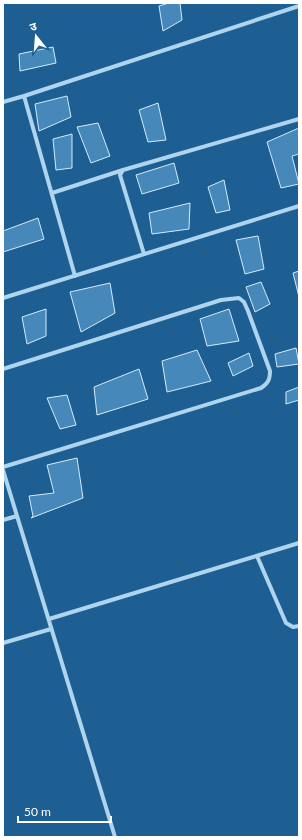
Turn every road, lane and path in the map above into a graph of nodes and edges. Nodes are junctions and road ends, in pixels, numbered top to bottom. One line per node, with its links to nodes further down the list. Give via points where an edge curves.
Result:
1 (299, 6): 2 (street)
2 (24, 96): 3 (street); 6 (street)
3 (3, 102)
4 (299, 119): 5 (street)
5 (123, 170): 6 (street); 8 (street, via 120,176)
6 (52, 193): 9 (street)
7 (299, 206): 8 (street)
8 (144, 254): 9 (street)
9 (75, 276): 10 (street)
10 (3, 298)
11 (3, 369): 12 (street, via 222,300 239,298 248,311 270,377 261,388)
12 (3, 468): 13 (street)
13 (17, 516): 14 (street); 17 (street)
14 (3, 520)
15 (299, 543): 16 (street)
16 (257, 556): 17 (street); 18 (street, via 286,623)
17 (49, 619): 19 (street)
18 (299, 626)
19 (52, 629): 20 (street); 21 (street)
20 (3, 643)
21 (115, 837)

